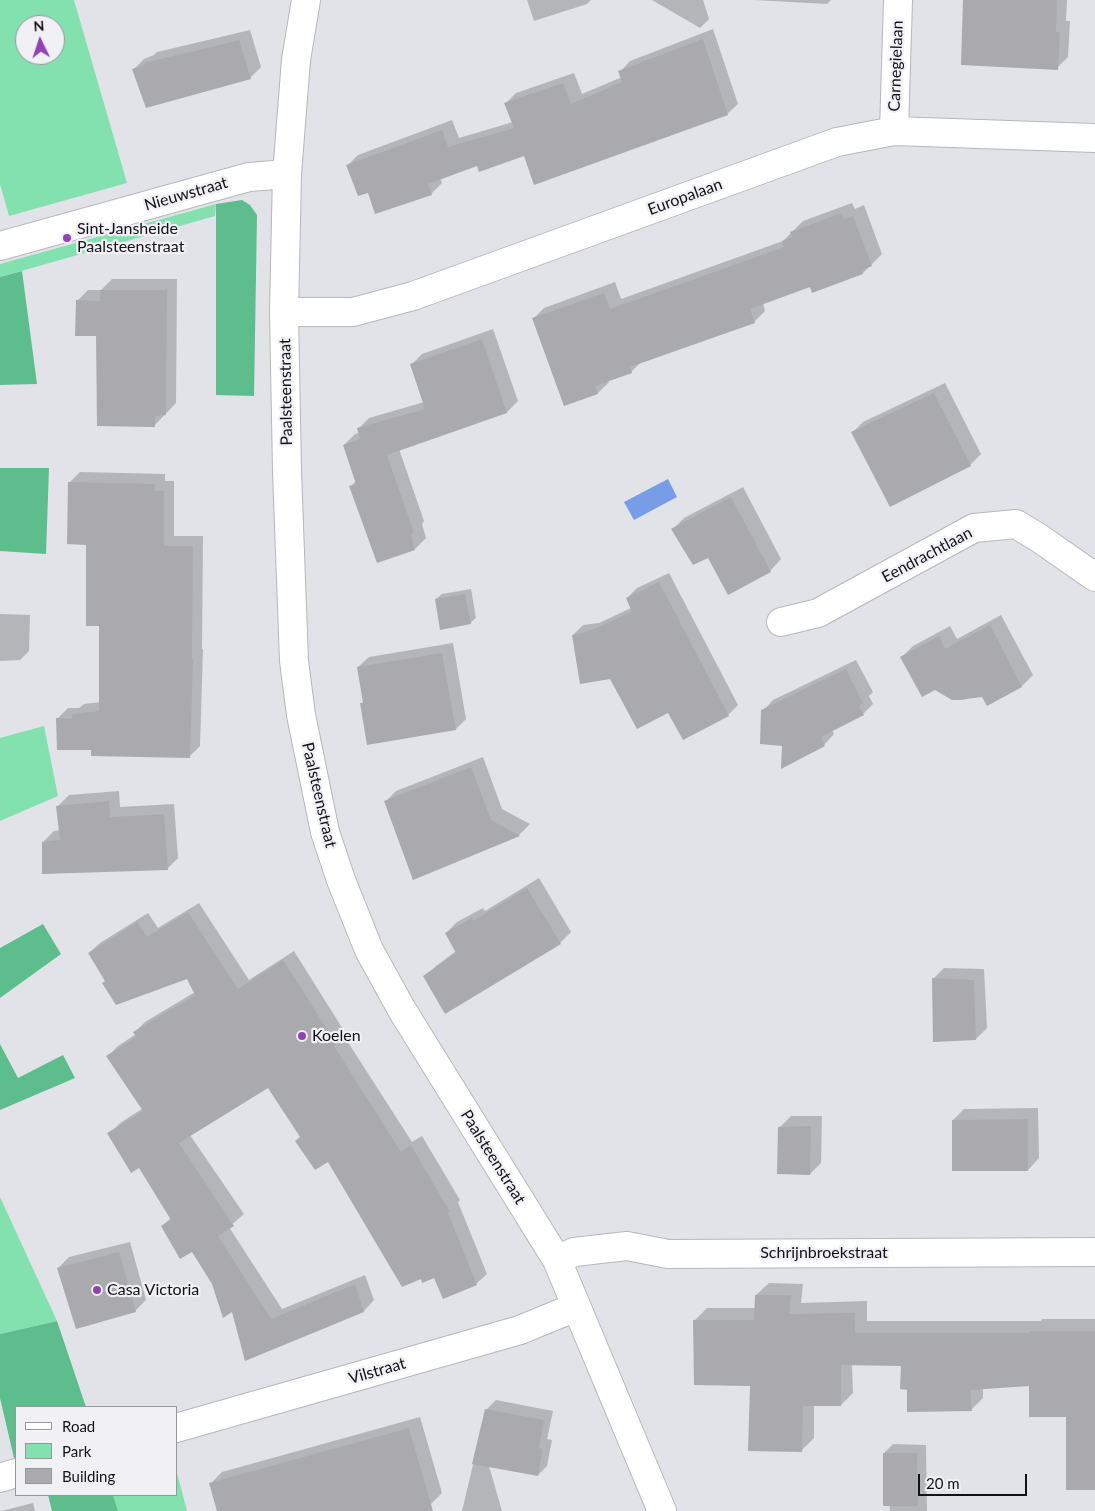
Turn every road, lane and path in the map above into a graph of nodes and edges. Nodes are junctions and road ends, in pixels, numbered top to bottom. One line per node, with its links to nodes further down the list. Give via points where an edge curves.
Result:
1 (306, 0): 5 (street, Paalsteenstraat, via 296,60)
2 (898, 0): 3 (street, Carnegielaan)
3 (894, 132): 4 (street, Europalaan); 7 (street, Europalaan, via 837,142 413,296 353,312)
4 (1095, 138)
5 (287, 174): 6 (street, Nieuwstraat, via 249,176); 7 (street, Paalsteenstraat)
6 (0, 246)
7 (284, 312): 11 (street, Paalsteenstraat, via 294,661 301,715 325,832 368,950)
8 (1095, 577): 9 (street, Eendrachtlaan, via 1016,524 974,528 818,613)
9 (781, 622)
10 (1095, 1252): 11 (street, Schrijnbroekstraat, via 668,1254 627,1246 574,1252)
11 (557, 1260): 12 (street, Paalsteenstraat)
12 (576, 1307): 13 (street, Vilstraat, via 520,1330); 16 (street, Paalsteenstraat)
13 (178, 1427)
14 (15, 1473): 15 (street)
15 (0, 1478)
16 (662, 1511)

